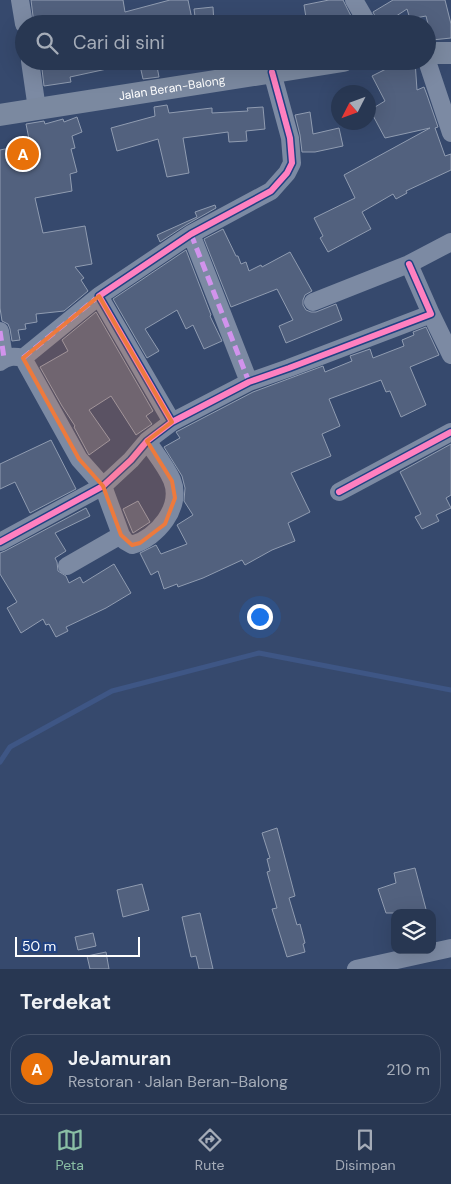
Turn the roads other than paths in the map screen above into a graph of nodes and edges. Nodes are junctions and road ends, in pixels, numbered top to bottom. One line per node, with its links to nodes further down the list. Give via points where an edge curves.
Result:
1 (20, 0): 3 (street)
2 (354, 0): 4 (street)
3 (22, 15)
4 (363, 15)
5 (436, 53): 6 (main road)
6 (451, 53)
7 (31, 70): 12 (street)
8 (230, 70): 11 (main road, Jalan Beran-Balong); 12 (main road, Jalan Beran-Balong)
9 (285, 70): 11 (main road, Jalan Beran-Balong)
10 (430, 70): 14 (street)
11 (272, 72): 15 (street, via 290,138 292,163 271,190)
12 (37, 109): 13 (main road, Jalan Beran-Balong)
13 (0, 115)
14 (451, 133)
15 (191, 234): 18 (street); 25 (street)
16 (451, 242): 17 (street)
17 (409, 264): 19 (street); 20 (street)
18 (98, 296): 23 (street); 26 (street)
19 (313, 302)
20 (431, 314): 22 (street); 25 (street)
21 (0, 331): 24 (street)
22 (451, 355)
23 (23, 358): 24 (street, via 14,356); 29 (street, via 79,459)
24 (2, 360)
25 (248, 382): 26 (street)
26 (172, 422): 28 (street)
27 (451, 432): 30 (street)
28 (147, 441): 29 (street); 31 (street, via 172,481 175,498 165,524 140,543 132,545)
29 (103, 486): 31 (street); 32 (street)
30 (339, 492)
31 (121, 535): 33 (street)
32 (0, 542)
33 (67, 566)
34 (451, 948): 35 (street)
35 (356, 969)

